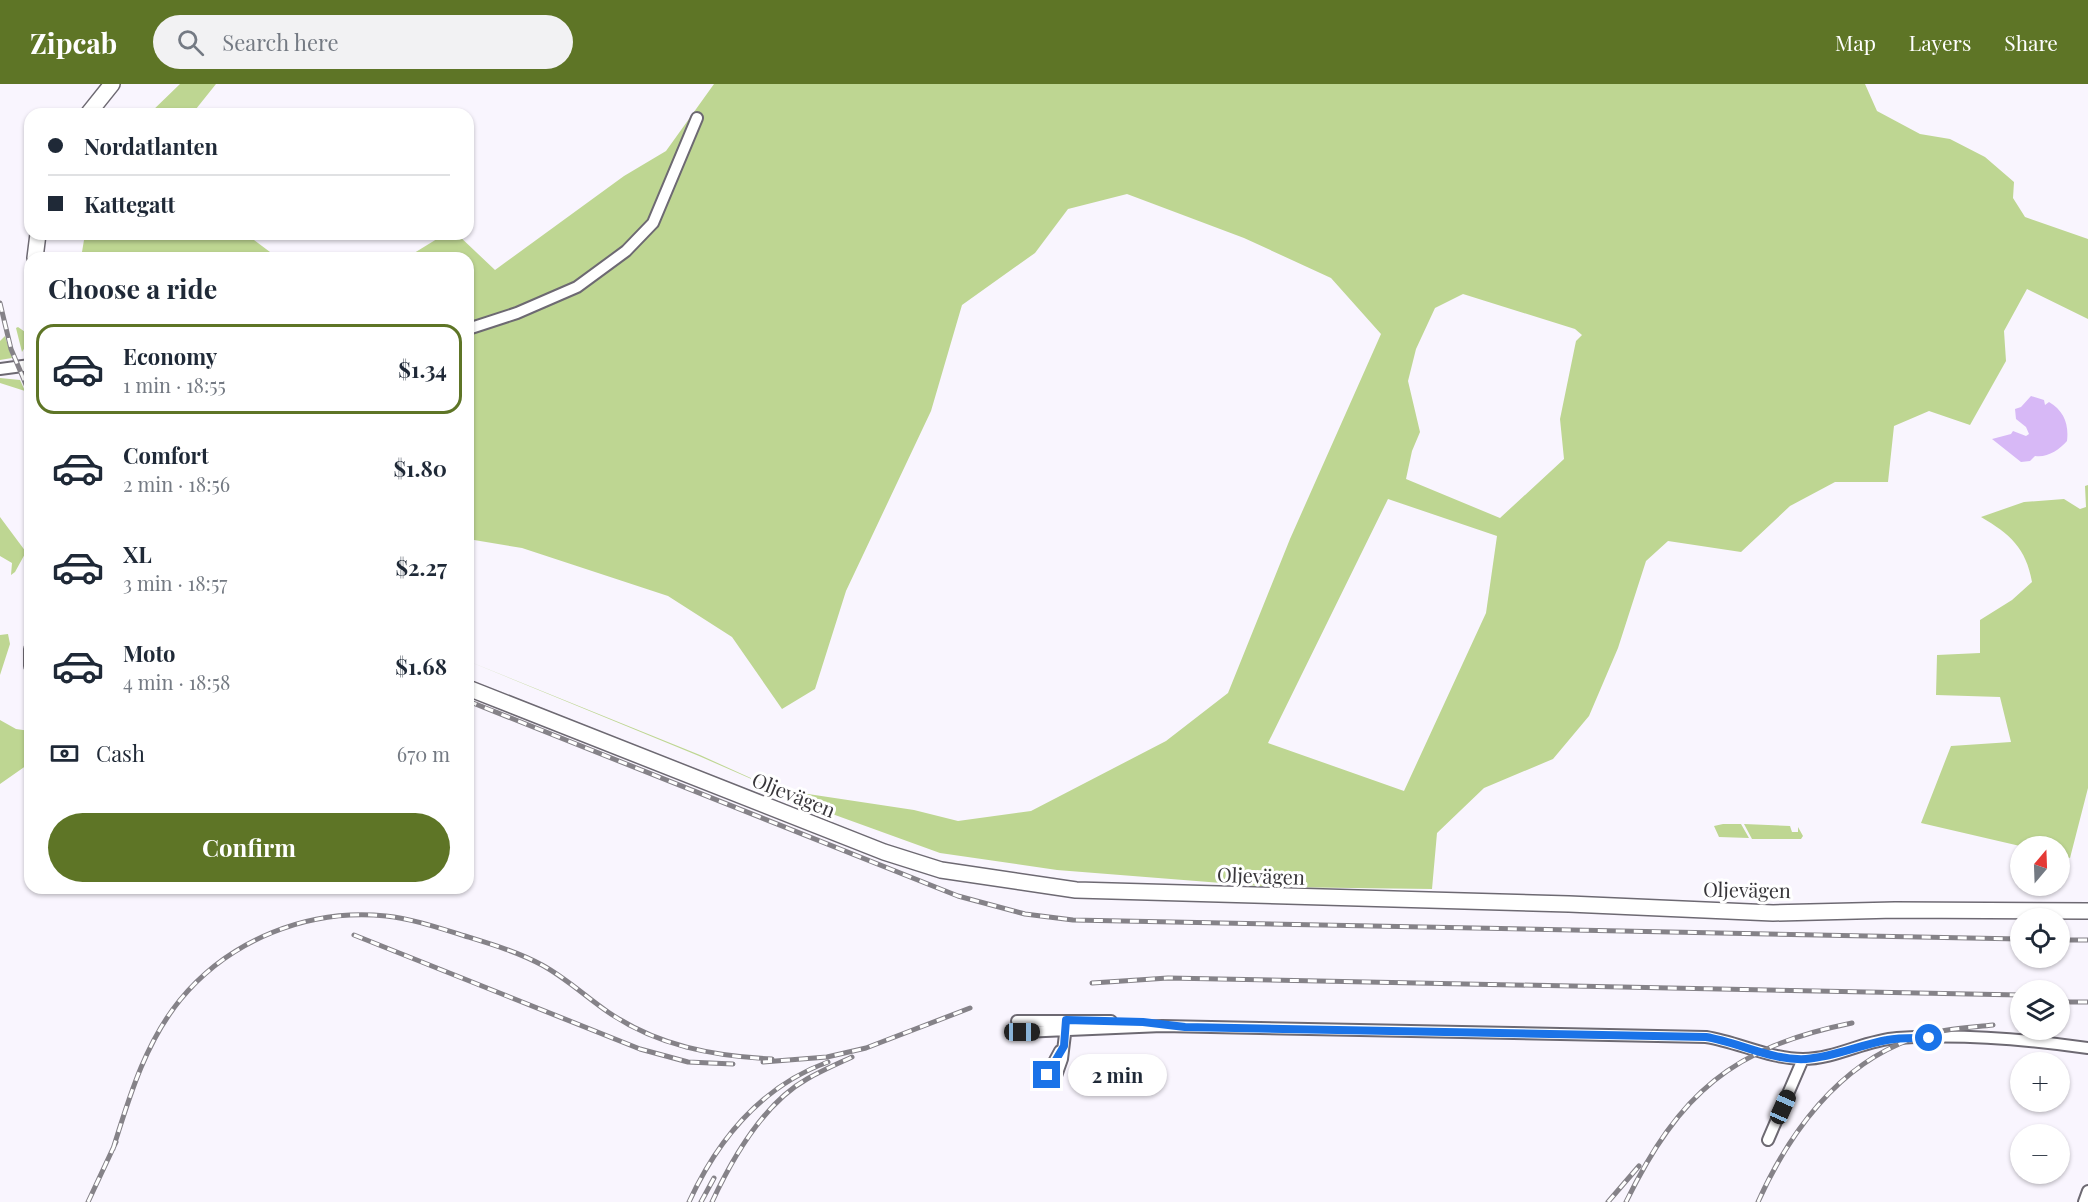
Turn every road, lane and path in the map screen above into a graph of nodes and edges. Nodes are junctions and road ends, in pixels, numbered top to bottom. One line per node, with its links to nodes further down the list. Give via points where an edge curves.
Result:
1 (112, 84): 2 (street)
2 (93, 108)
3 (697, 118): 4 (street, via 653,223 626,251 577,287)
4 (474, 327)
5 (24, 366): 6 (street)
6 (0, 369)
7 (474, 690): 8 (street, Oljevägen, via 884,852 941,870 993,880 1076,891 1773,913)
8 (2088, 911)
9 (1017, 1021): 10 (street)
10 (1066, 1026): 11 (street); 13 (street, via 1706,1037); 14 (street, via 1064,1046)
11 (1022, 1032)
12 (2088, 1048): 13 (street, via 2003,1040 1896,1038)
13 (1803, 1059): 15 (street)
14 (1051, 1075)
15 (1768, 1140)
16 (2088, 1191): 17 (street)
17 (2084, 1202)

